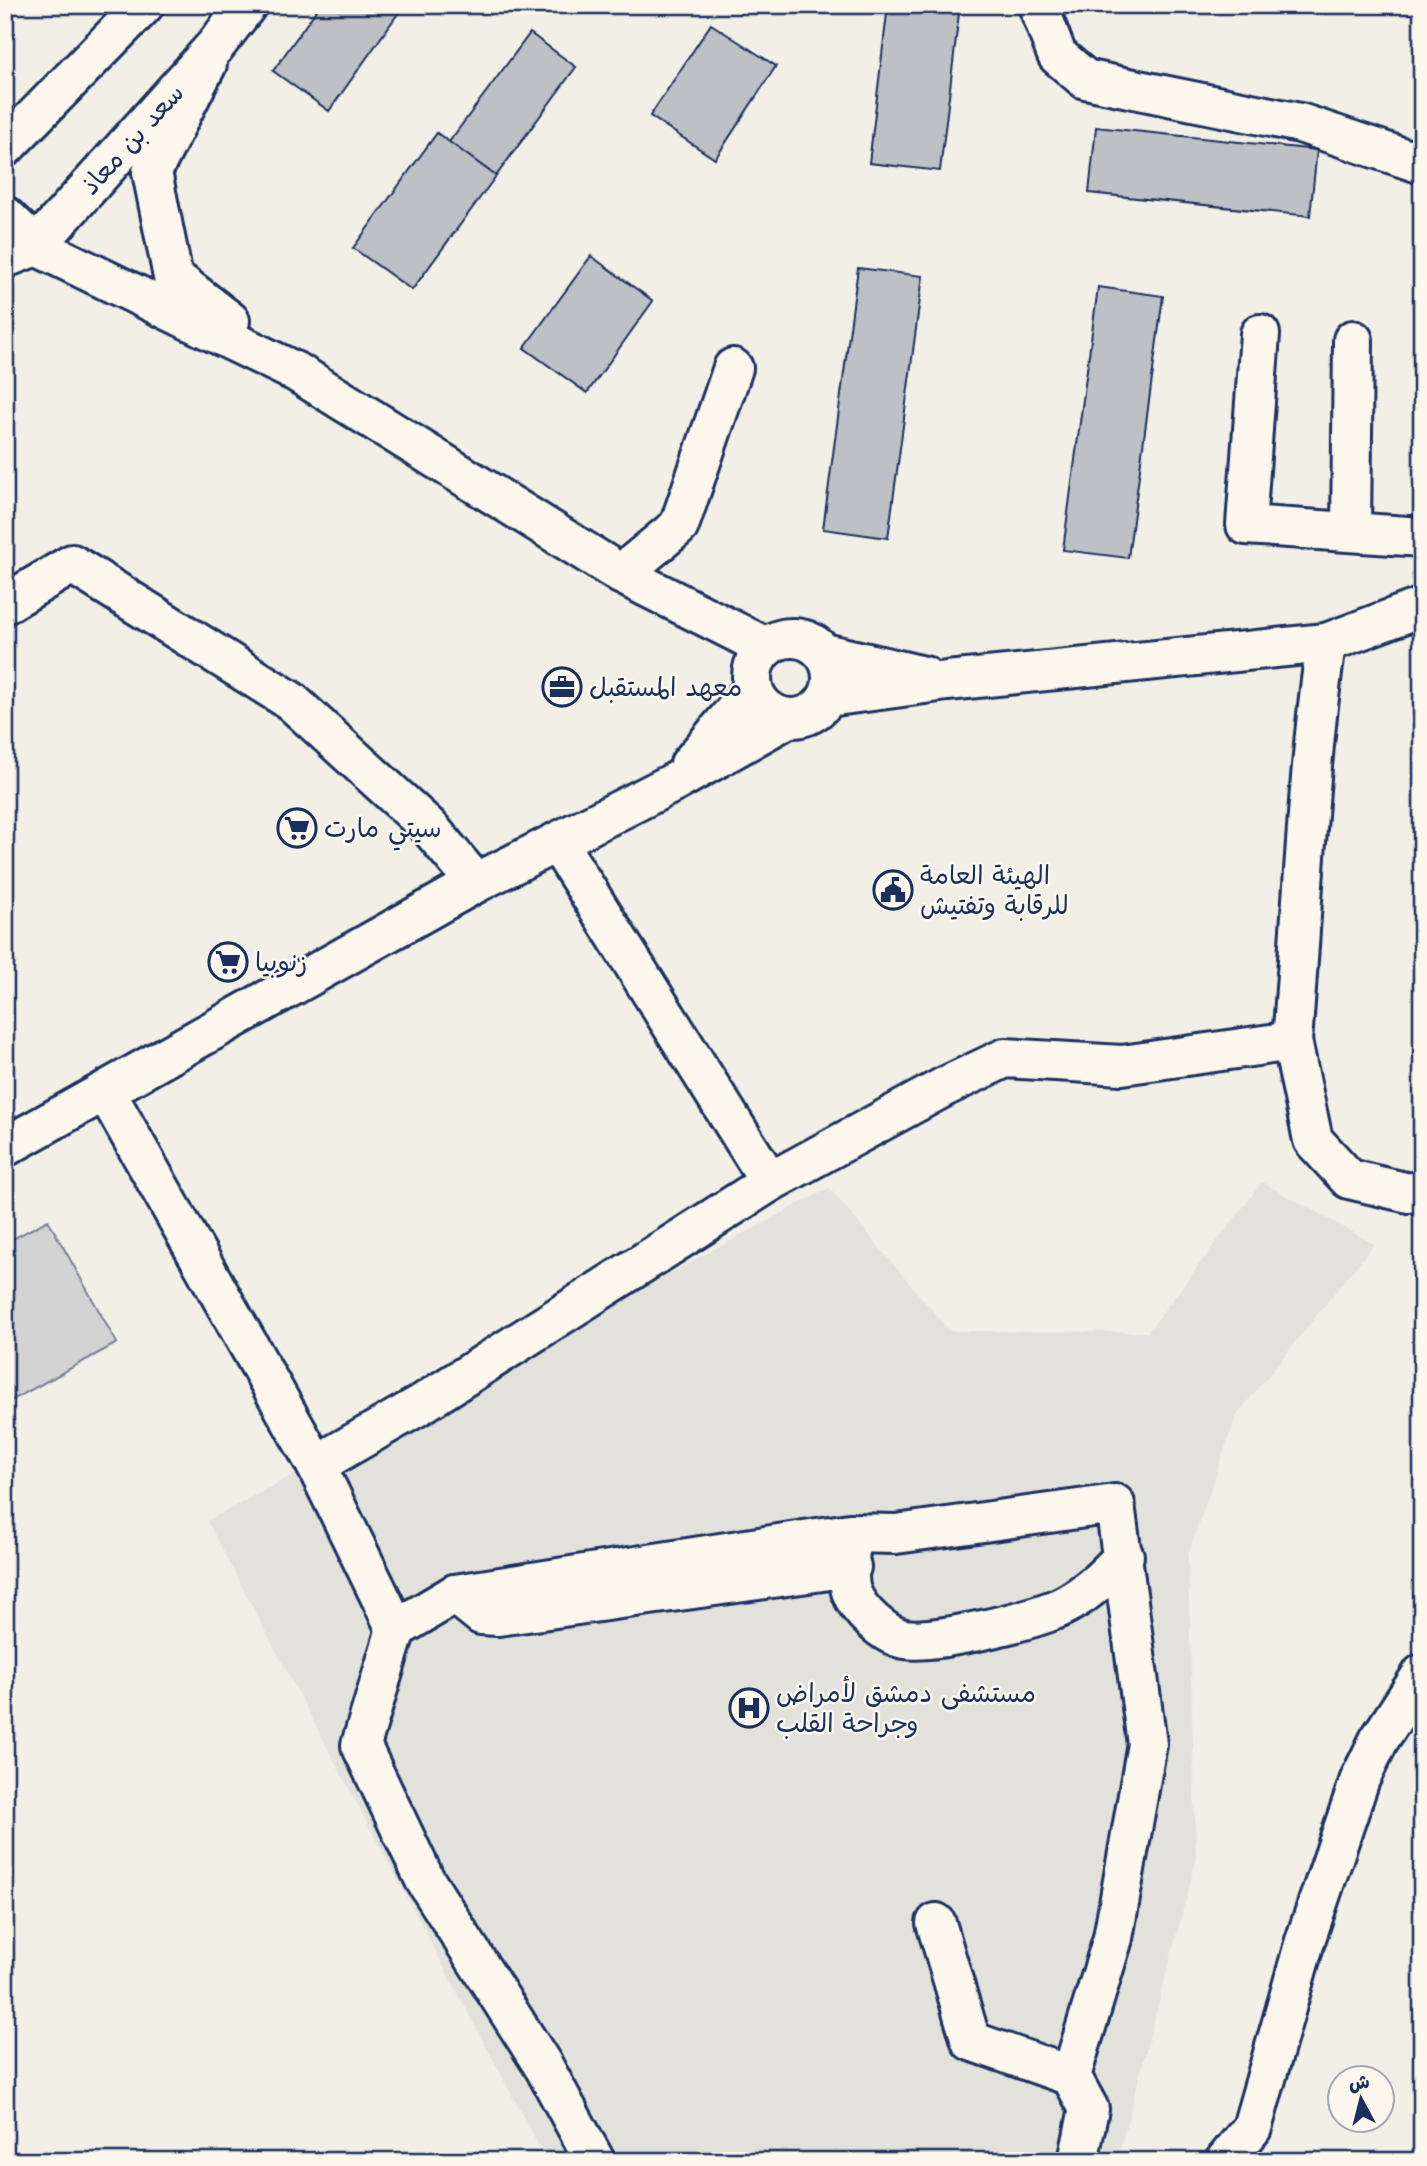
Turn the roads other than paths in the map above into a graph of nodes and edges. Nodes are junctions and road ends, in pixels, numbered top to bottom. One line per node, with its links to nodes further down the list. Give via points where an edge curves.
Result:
1 (144, 5): 5 (street)
2 (247, 5): 4 (street, سعد بن معاذ)
3 (1038, 5): 6 (street, via 1057,55 1085,79 1300,123)
4 (216, 45): 8 (street, سعد بن معاذ); 12 (street, via 152,172 173,277)
5 (5, 146)
6 (1422, 164)
7 (5, 216): 8 (street)
8 (21, 252): 12 (street)
9 (1260, 334): 13 (street, via 1246,525)
10 (1353, 340): 13 (street)
11 (733, 368): 15 (street, via 679,526)
12 (298, 373): 15 (street)
13 (1351, 532): 14 (street)
14 (1422, 537)
15 (621, 574): 19 (street)
16 (5, 604): 27 (street, via 72,564 291,701 429,827)
17 (1422, 607): 18 (street)
18 (1326, 643): 21 (street); 28 (street, via 1310,781)
19 (766, 647): 20 (street, via 780,639 796,638); 22 (street, via 751,674)
20 (824, 653): 21 (street); 23 (street, via 831,667)
21 (947, 681): 23 (street)
22 (753, 690): 24 (street, via 773,714); 25 (street)
23 (828, 697): 24 (street, via 817,710)
24 (788, 718): 25 (street)
25 (676, 782): 26 (street)
26 (558, 842): 27 (street); 31 (street)
27 (476, 883): 29 (street)
28 (1292, 1041): 31 (street, via 1122,1065 1005,1058); 32 (street, via 1313,1140 1349,1179 1409,1193)
29 (106, 1093): 30 (street); 33 (street)
30 (5, 1147)
31 (770, 1182): 33 (street, via 420,1405)
32 (1422, 1190)
33 (316, 1465): 36 (street)
34 (850, 1550): 35 (street, via 896,1534 1115,1504); 35 (street, via 851,1591 877,1627 906,1640 960,1635 1064,1606 1092,1589); 36 (street, via 455,1594)
35 (1124, 1556): 39 (street, via 1147,1744 1113,1938)
36 (396, 1629): 40 (street, via 361,1745 425,1880 544,2067)
37 (1422, 1674): 42 (street, via 1360,1779 1305,1941 1252,2128)
38 (936, 1923): 39 (street, via 971,2041)
39 (1071, 2076): 41 (street, via 1089,2109)
40 (595, 2161)
41 (1078, 2161)
42 (1225, 2161)

